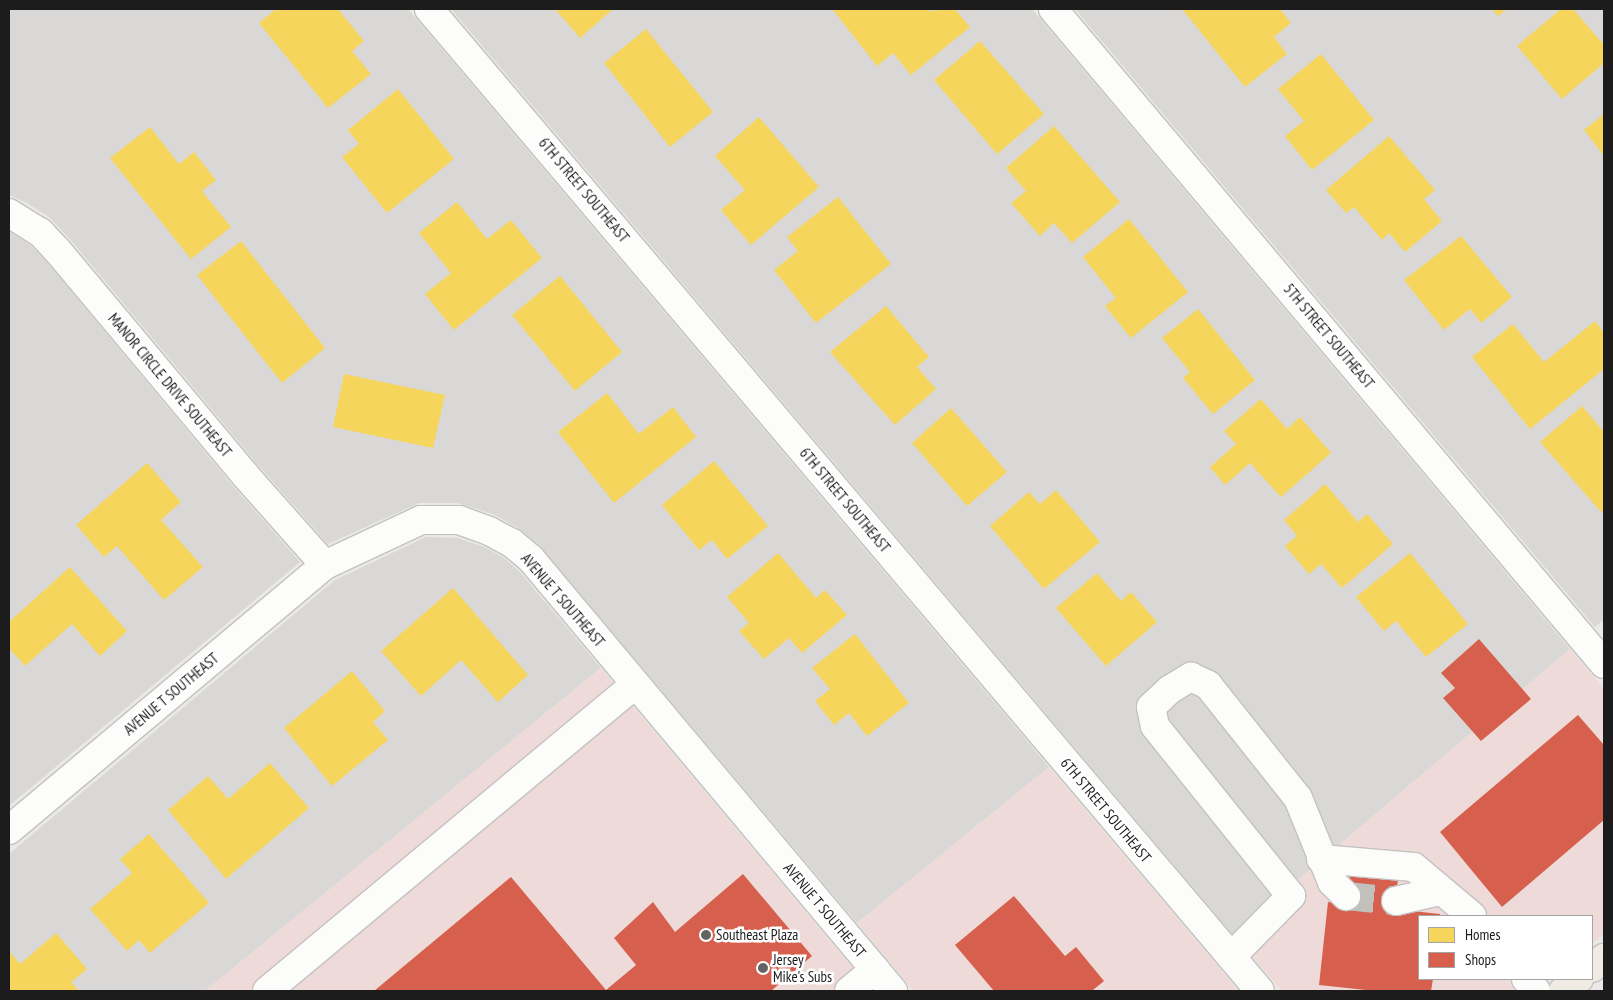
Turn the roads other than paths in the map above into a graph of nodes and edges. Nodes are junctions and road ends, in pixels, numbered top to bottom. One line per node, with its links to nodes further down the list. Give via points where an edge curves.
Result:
1 (429, 9): 13 (street, 6TH STREET SOUTHEAST)
2 (1053, 9): 5 (street, 5TH STREET SOUTHEAST)
3 (9, 213): 4 (street, MANOR CIRCLE DRIVE SOUTHEAST, via 40,232 57,250)
4 (325, 565): 6 (street, AVENUE T SOUTHEAST, via 421,520 459,520 489,530 531,559); 7 (street, AVENUE T SOUTHEAST)
5 (1604, 664)
6 (635, 684): 16 (street, AVENUE T SOUTHEAST); 19 (street)
7 (9, 830)
8 (1321, 860): 9 (street, via 1414,868); 10 (street, via 1332,882); 13 (street, via 1298,798 1208,685 1191,677 1168,690 1151,707 1155,726 1291,896)
9 (1440, 892): 11 (street); 12 (street)
10 (1346, 896)
11 (1396, 901)
12 (1471, 915)
13 (1231, 957): 22 (street, 6TH STREET SOUTHEAST)
14 (1604, 958): 15 (main road)
15 (1593, 967)
16 (875, 969): 20 (street); 21 (street, AVENUE T SOUTHEAST)
17 (1527, 980): 23 (street)
18 (1578, 980): 24 (main road)
19 (267, 991)
20 (849, 991)
21 (893, 991)
22 (1260, 991)
23 (1536, 991)
24 (1563, 991)

